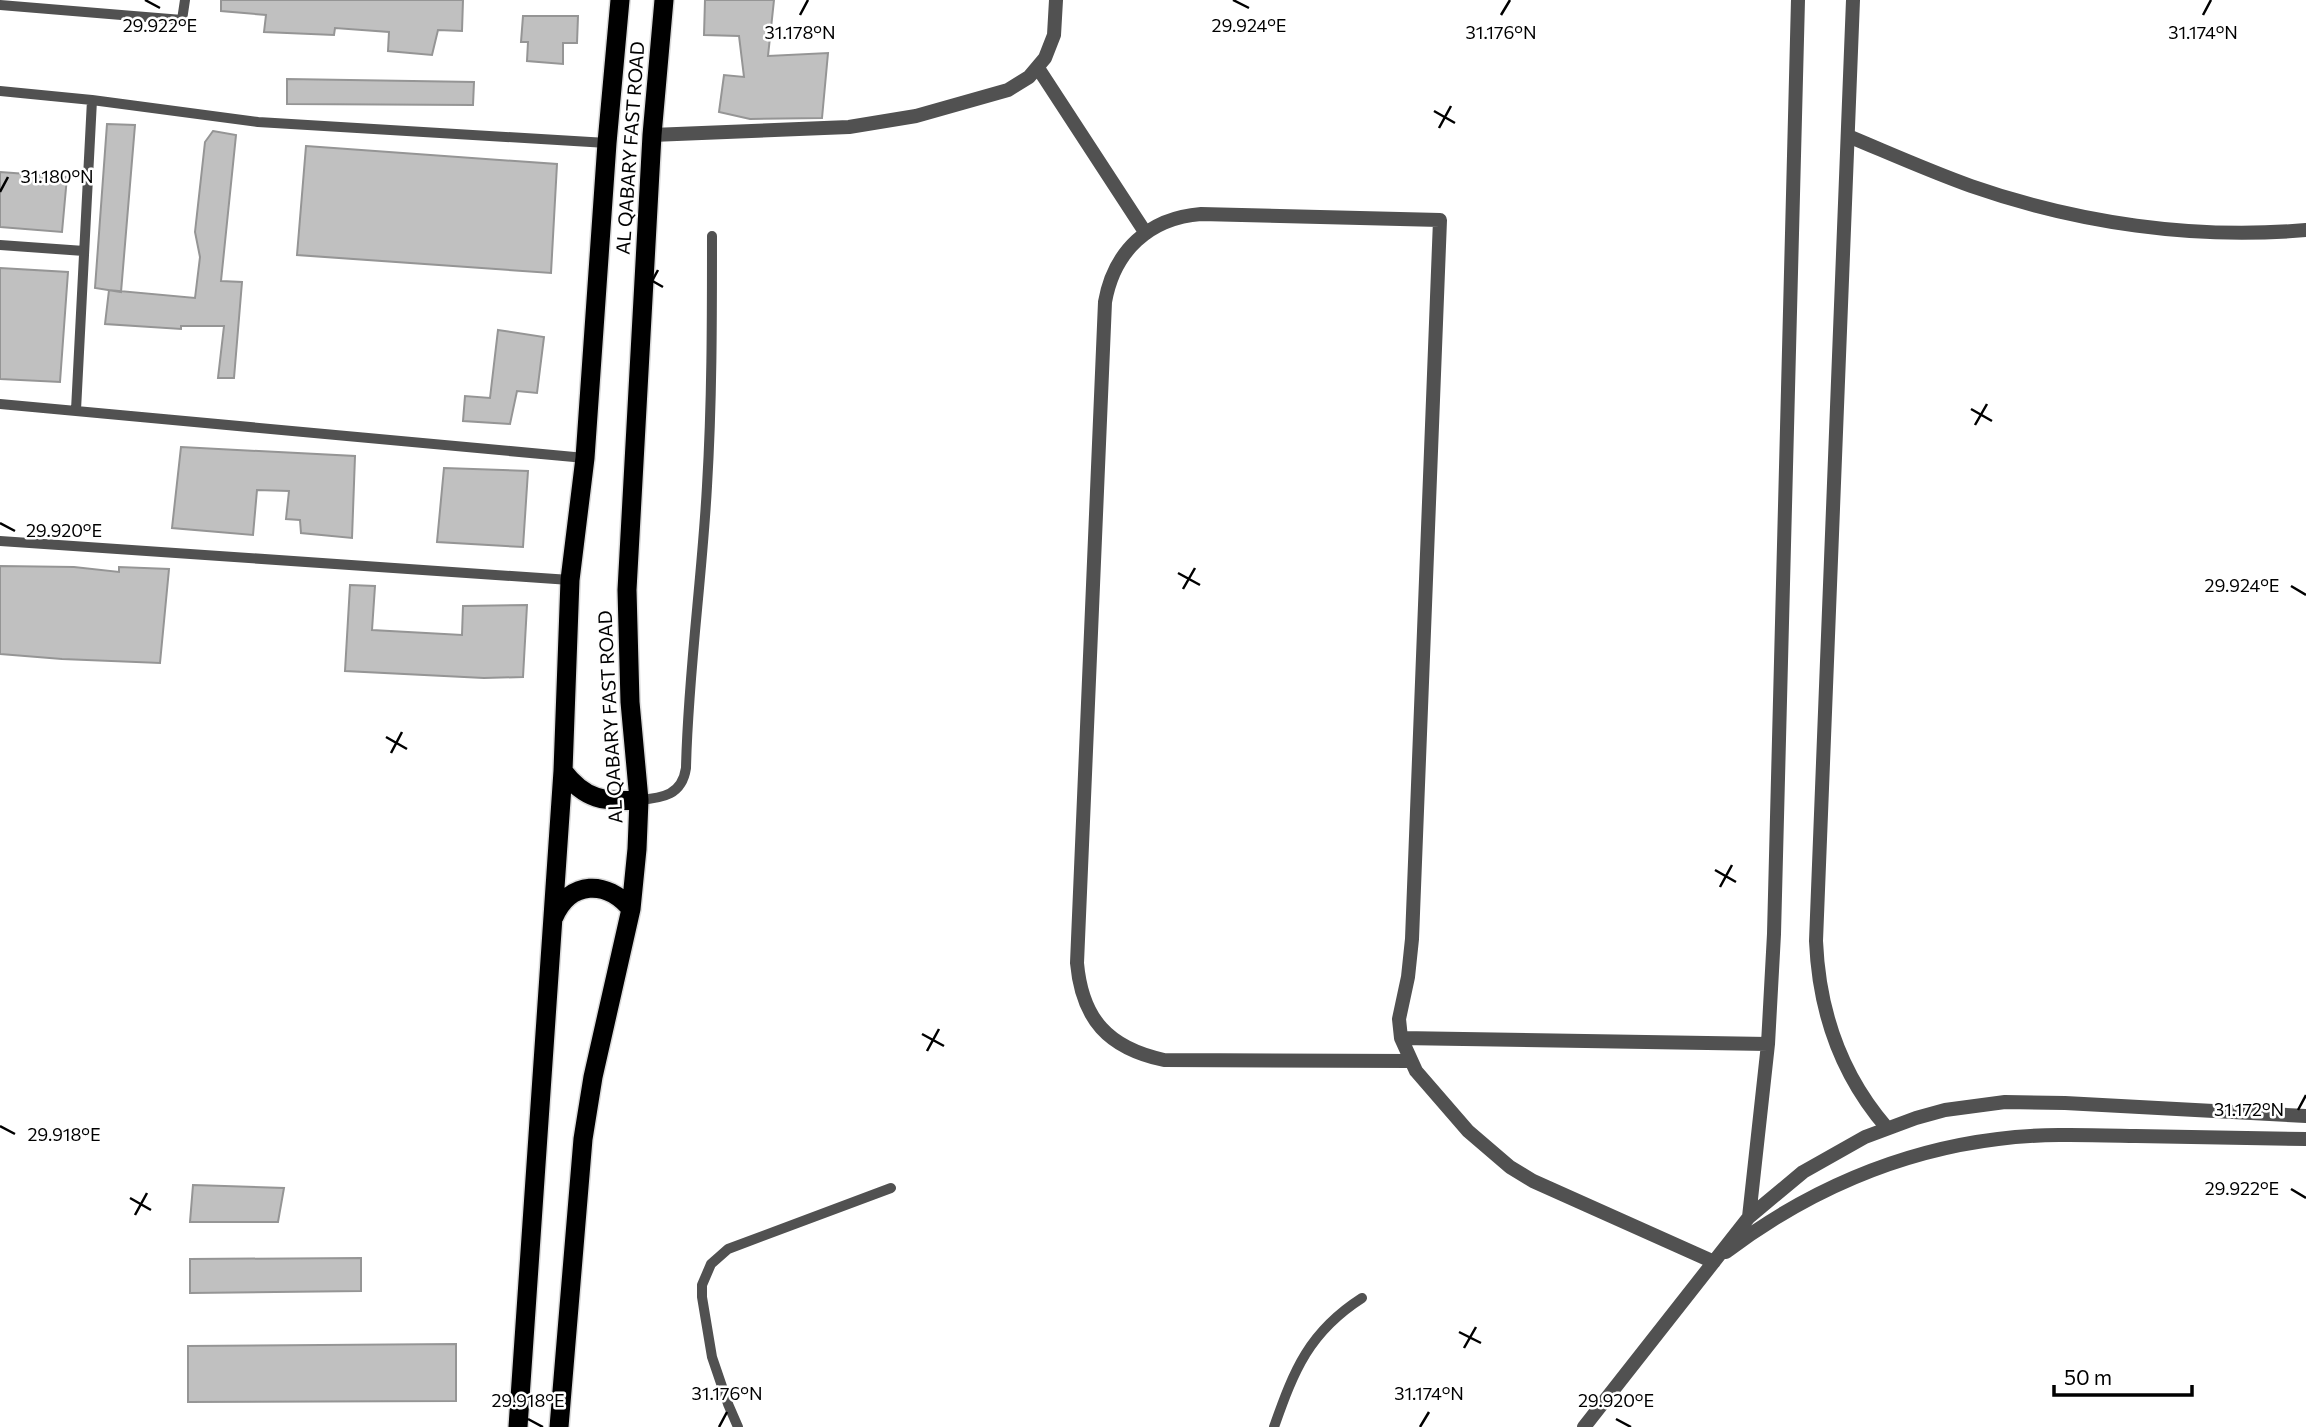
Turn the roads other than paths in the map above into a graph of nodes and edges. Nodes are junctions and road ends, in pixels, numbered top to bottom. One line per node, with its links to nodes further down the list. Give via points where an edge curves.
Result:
1 (185, 0): 7 (lane, via 182,20)
2 (620, 0): 13 (highway, AL QABARY FAST ROAD)
3 (664, 0): 11 (highway, AL QABARY FAST ROAD)
4 (1056, 0): 8 (street, via 1054,35)
5 (1798, 0): 29 (street)
6 (1853, 0): 12 (street)
7 (0, 5)
8 (1038, 68): 11 (street, via 1008,90 883,122); 15 (street)
9 (0, 91): 10 (lane)
10 (92, 100): 13 (lane, via 258,122); 18 (lane)
11 (652, 135): 25 (highway, AL QABARY FAST ROAD, via 627,590)
12 (1848, 136): 14 (street, via 1971,186 2062,212 2202,232); 32 (street, via 1817,966 1826,1017 1844,1066)
13 (607, 143): 21 (highway, AL QABARY FAST ROAD)
14 (2306, 230)
15 (1145, 232): 28 (street, via 1177,217 1201,214 1440,219 1412,939 1399,1019); 30 (street, via 1122,256 1105,302 1079,986 1101,1029 1140,1055 1164,1060)
16 (712, 236): 25 (lane, via 708,459 686,768 674,792)
17 (0, 245): 18 (lane)
18 (84, 251): 20 (lane)
19 (0, 404): 20 (lane)
20 (76, 410): 21 (lane)
21 (585, 458): 23 (highway, AL QABARY FAST ROAD)
22 (0, 541): 23 (lane)
23 (570, 580): 24 (highway, AL QABARY FAST ROAD)
24 (563, 771): 25 (highway, via 590,796 614,802); 27 (highway, AL QABARY FAST ROAD)
25 (639, 800): 26 (highway, AL QABARY FAST ROAD)
26 (631, 909): 27 (highway, via 609,890 581,890 558,907); 39 (highway, AL QABARY FAST ROAD, via 583,1139)
27 (553, 921): 38 (highway, AL QABARY FAST ROAD)
28 (1401, 1038): 29 (street); 30 (street)
29 (1768, 1044): 35 (street)
30 (1409, 1061): 36 (street, via 1468,1131 1510,1167)
31 (2306, 1115): 32 (street, via 2005,1102 1945,1110)
32 (1887, 1128): 35 (street, via 1813,1165)
33 (2306, 1139): 36 (street, via 2042,1135 1953,1146 1867,1171 1826,1189 1759,1228)
34 (891, 1188): 40 (lane, via 728,1249 711,1264 702,1285 707,1333 719,1381)
35 (1749, 1217): 36 (street)
36 (1714, 1262): 42 (street)
37 (1362, 1298): 41 (lane, via 1331,1322 1305,1352)
38 (518, 1427)
39 (559, 1427)
40 (738, 1427)
41 (1274, 1427)
42 (1584, 1427)

